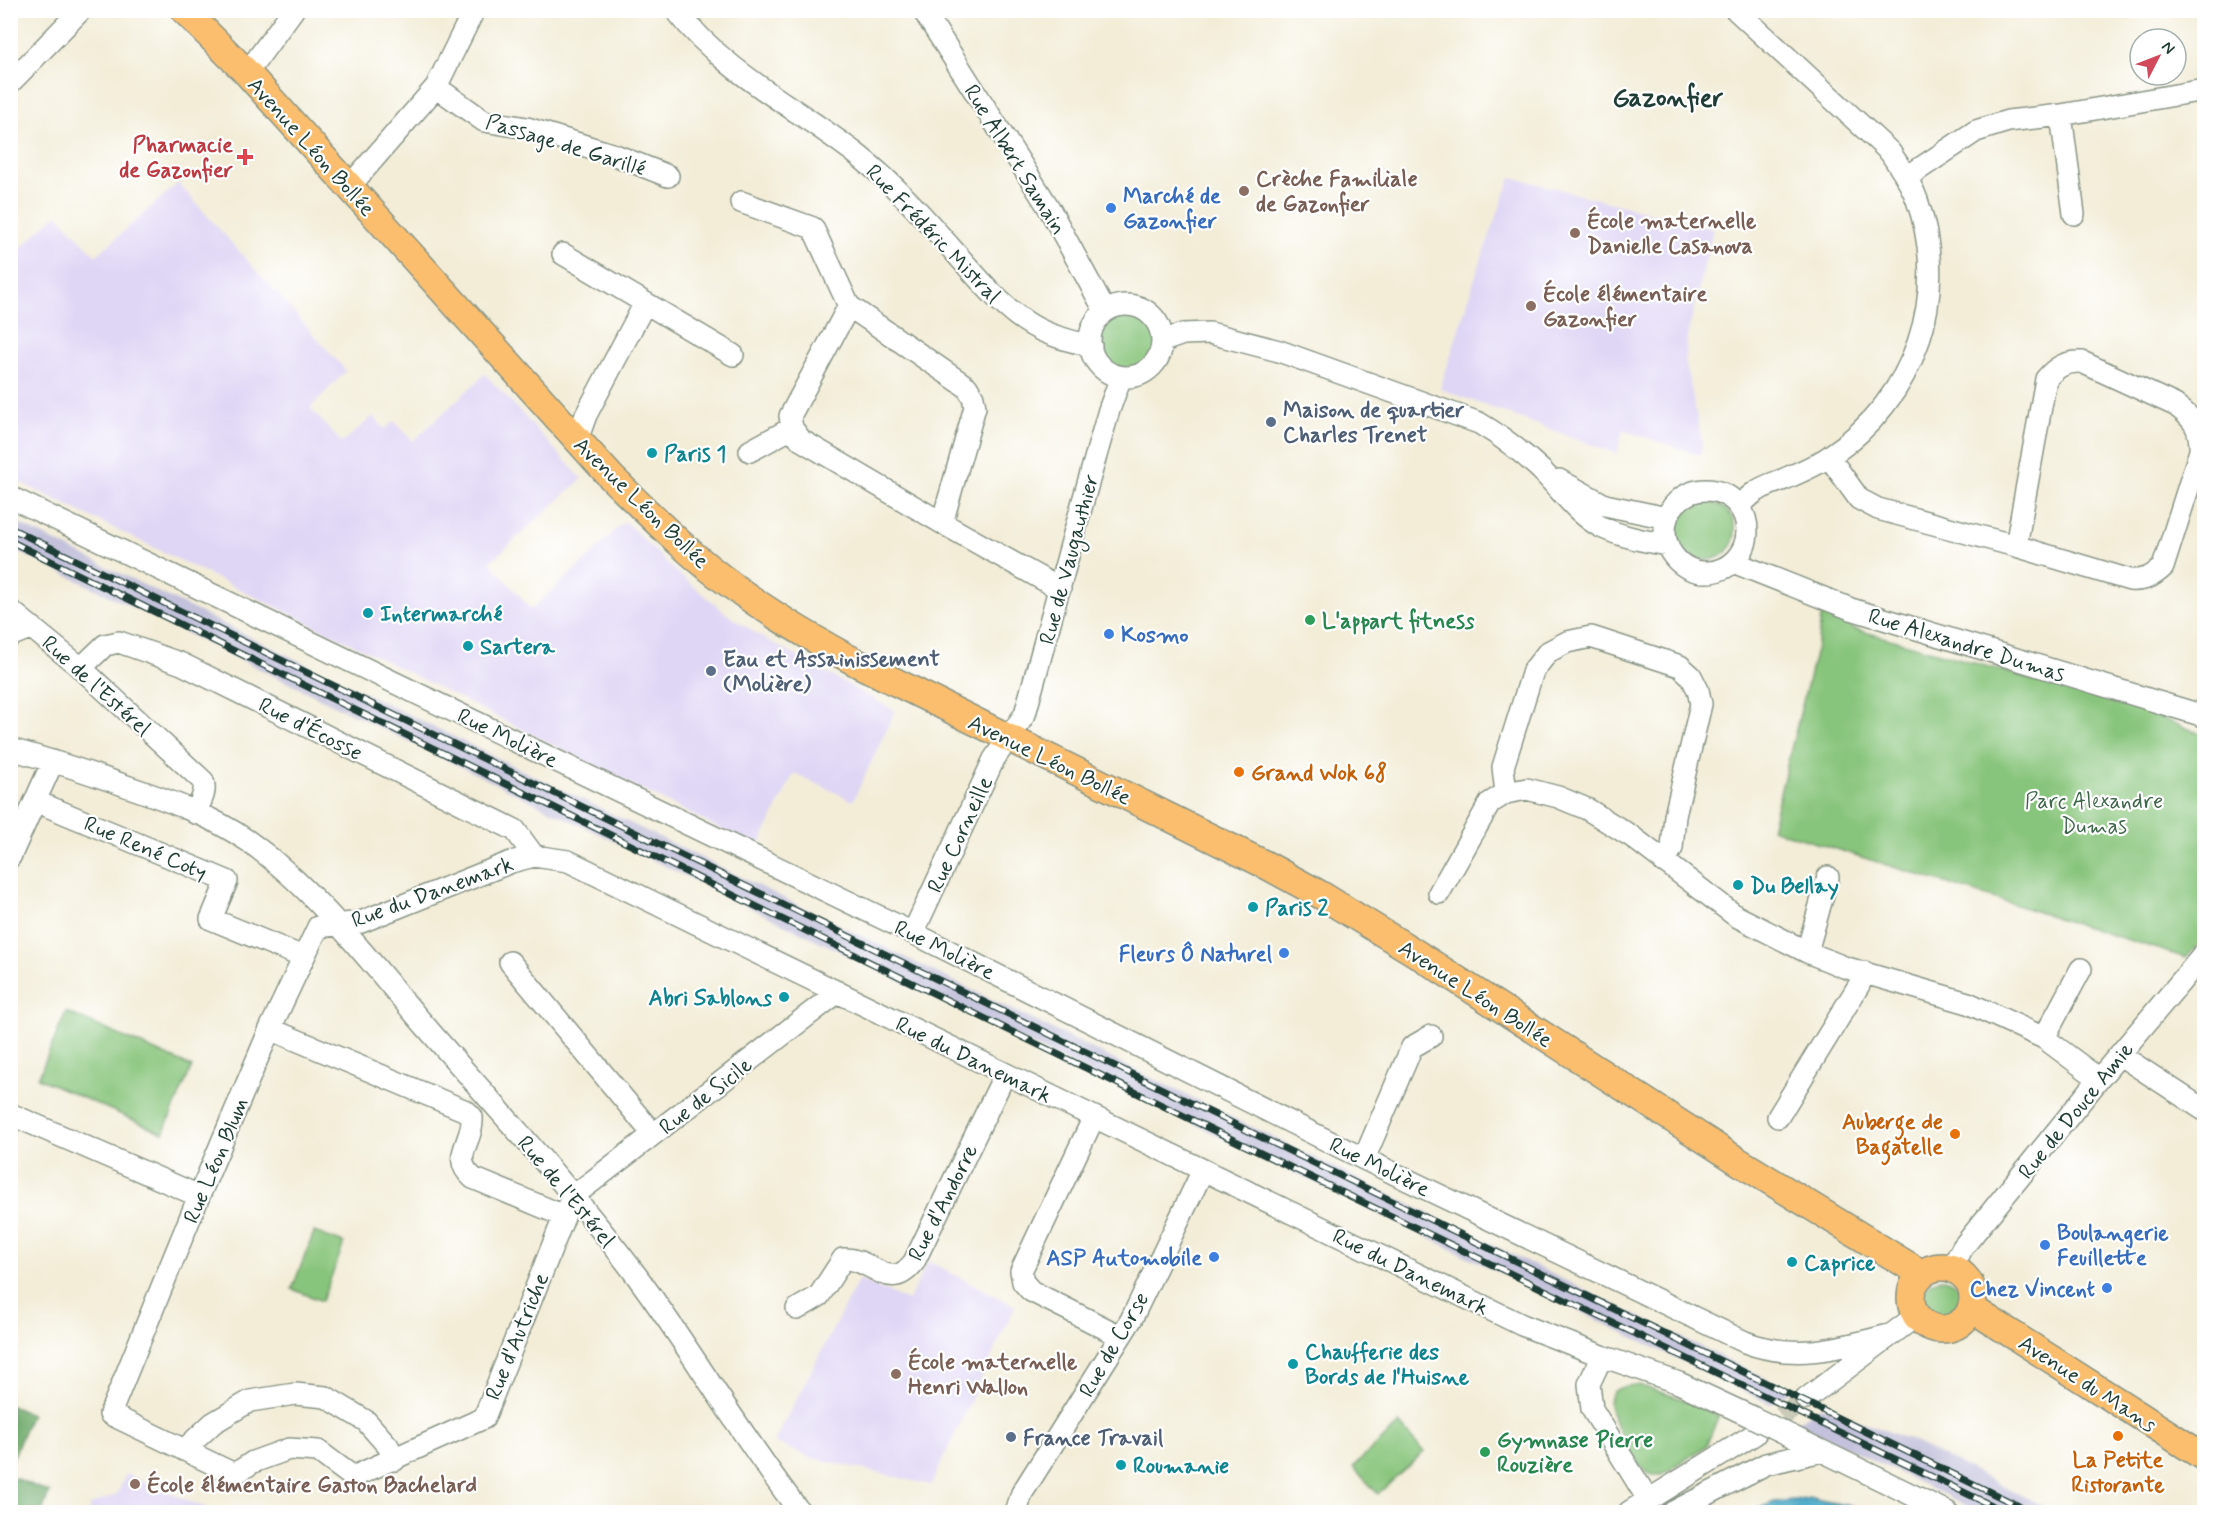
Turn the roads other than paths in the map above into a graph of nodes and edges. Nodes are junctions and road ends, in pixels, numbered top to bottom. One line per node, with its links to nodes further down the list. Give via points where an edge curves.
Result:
1 (81, 10): 9 (street)
2 (184, 10): 8 (main road, Avenue Léon Bollée)
3 (293, 10): 8 (street)
4 (474, 10): 10 (street)
5 (676, 10): 23 (street, Rue Frédéric Mistral, via 717,54 752,83 859,156 887,180 1007,308 1032,326)
6 (923, 10): 21 (street, Rue Albert Samain, via 1049,208)
7 (1736, 10): 14 (street, via 1870,132)
8 (247, 73): 15 (main road, Avenue Léon Bollée)
9 (10, 83)
10 (436, 87): 13 (street, Passage de Garillé, via 484,121 615,155); 15 (street)
11 (2205, 90): 12 (street)
12 (2061, 115): 14 (street, via 2008,121 1977,131); 17 (street)
13 (668, 176)
14 (1907, 177): 29 (street, via 1925,226 1929,257 1931,281 1922,334 1900,384 1883,408)
15 (349, 187): 27 (main road, Avenue Léon Bollée)
16 (741, 202): 20 (street, via 813,228)
17 (2074, 214)
18 (563, 254): 19 (street)
19 (645, 303): 24 (street); 27 (street, via 586,415)
20 (849, 306): 26 (street, via 790,416); 34 (street, via 967,387 973,397 975,407)
21 (1105, 311): 22 (street, via 1130,304 1143,308 1159,324); 23 (street, via 1092,327)
22 (1163, 341): 25 (street, via 1152,367 1142,374); 30 (street, via 1183,334 1210,333 1279,351 1479,423 1504,438)
23 (1091, 346): 25 (street, via 1100,365)
24 (733, 355)
25 (1121, 377): 38 (street, Rue de Vaugauthier)
26 (792, 428): 28 (street); 34 (street, via 801,440)
27 (577, 440): 44 (main road, Avenue Léon Bollée, via 674,538 737,590 811,638)
28 (750, 452)
29 (1829, 457): 32 (street, via 1758,490); 36 (street, via 1859,499 1878,509)
30 (1541, 470): 33 (street, via 1605,505); 35 (street, via 1600,526)
31 (10, 498): 57 (street, Rue Molière)
32 (1739, 506): 33 (street, via 1716,490 1695,491 1677,501); 37 (street, via 1747,536 1743,550)
33 (1667, 518): 35 (street)
34 (942, 523): 38 (street)
35 (1668, 546): 37 (street, via 1675,558 1694,570 1709,572)
36 (2016, 546): 36 (street, via 2130,580 2141,581 2154,575 2168,555 2200,451 2201,436 2187,414 2082,362 2072,361 2053,370 2046,379)
37 (1733, 562): 43 (street, Rue Alexandre Dumas, via 1851,609)
38 (1060, 589): 44 (street, Rue de Vaugauthier, via 1025,714)
39 (10, 610): 40 (street, Rue de l'Estérel)
40 (32, 627): 41 (street); 42 (street, Rue de l'Estérel)
41 (10, 636)
42 (81, 668): 49 (street, Rue de l'Estérel, via 203,781 205,788); 51 (street, Rue d'Écosse, via 105,645 119,642 182,664 515,830)
43 (2205, 716)
44 (1009, 738): 57 (street, Rue Corneille, via 994,759); 82 (main road, Avenue Léon Bollée, via 1321,895)
45 (10, 749): 46 (street, Rue de l'Estérel)
46 (53, 760): 48 (street); 49 (street, Rue de l'Estérel)
47 (1506, 793): 53 (street, via 1527,789 1558,796 1631,836); 53 (street, via 1503,767 1533,671 1548,652 1567,642 1591,637 1680,666 1691,676 1701,704 1675,816 1672,848); 55 (street, via 1490,803)
48 (35, 801): 50 (street); 60 (street, Rue René Coty, via 227,881 211,919)
49 (186, 809): 56 (street, Rue de l'Estérel, via 248,841 306,891)
50 (18, 821): 52 (street)
51 (534, 856): 56 (street, Rue du Danemark, via 361,922); 64 (street, Rue du Danemark, via 568,861)
52 (10, 857)
53 (1664, 862): 58 (street, via 1736,916)
54 (1828, 877): 58 (street)
55 (1438, 893)
56 (338, 925): 60 (street, Rue Léon Blum, via 318,927); 79 (street, Rue de l'Estérel)
57 (913, 933): 76 (street, Rue Molière)
58 (1807, 952): 63 (street)
59 (2205, 954): 68 (street, Rue de Douce Amie)
60 (303, 957): 65 (street, Rue Léon Blum)
61 (510, 962): 75 (street)
62 (2081, 969): 67 (street)
63 (1864, 972): 67 (street, via 1968,1003); 74 (street)
64 (838, 992): 69 (street, Rue du Danemark); 75 (street, Rue de Sicile)
65 (270, 1029): 78 (street, Rue Léon Blum); 80 (street, via 466,1111 472,1117 473,1128 461,1162 464,1170 473,1178)
66 (1431, 1036): 76 (street, via 1412,1047)
67 (2043, 1038): 70 (street)
68 (2120, 1055): 70 (street, Rue de Douce Amie); 71 (street)
69 (1005, 1074): 73 (street, Rue du Danemark); 84 (street, Rue d'Andorre, via 906,1273 891,1276 843,1259 819,1296)
70 (2099, 1080): 81 (street, Rue de Douce Amie, via 1963,1247)
71 (2205, 1110)
72 (10, 1114): 78 (street)
73 (1094, 1117): 77 (street, Rue du Danemark); 87 (street, via 1021,1271 1023,1282 1031,1291)
74 (1778, 1117)
75 (654, 1134): 79 (street, Rue de Sicile)
76 (1364, 1159): 86 (street, Rue Molière, via 1745,1342 1778,1352 1805,1352)
77 (1203, 1170): 87 (street, Rue de Corse); 88 (street, Rue du Danemark, via 1521,1325)
78 (199, 1196): 90 (street, Rue Léon Blum)
79 (572, 1197): 80 (street, Rue d'Autriche); 97 (street, Rue de l'Estérel, via 637,1277 764,1466)
80 (564, 1216): 95 (street, Rue d'Autriche, via 484,1418)
81 (1952, 1269): 82 (main road, via 1937,1267); 83 (main road, via 1971,1288)
82 (1922, 1274): 85 (main road, via 1910,1295)
83 (1971, 1308): 85 (main road, via 1960,1323 1942,1329 1925,1324); 94 (main road, Avenue du Mans)
84 (797, 1309)
85 (1916, 1316): 86 (street)
86 (1889, 1335): 89 (street)
87 (1120, 1336): 98 (street, Rue de Corse, via 1022,1493)
88 (1602, 1356): 91 (street, Rue du Danemark, via 1679,1383); 96 (street, via 1589,1384 1592,1409)
89 (1806, 1399)
90 (110, 1414): 92 (street, Rue d'Autriche)
91 (1752, 1430): 93 (street, Rue du Danemark, bridge, via 1781,1431); 96 (street)
92 (184, 1450): 95 (street, Rue d'Autriche, via 230,1472 289,1449 318,1451 353,1477); 95 (street, via 213,1423 250,1401 295,1394 326,1398 366,1421)
93 (1822, 1451): 100 (street, via 1766,1464); 101 (street, Rue du Danemark)
94 (2205, 1457)
95 (395, 1460)
96 (1649, 1501): 99 (street)
97 (800, 1512)
98 (1016, 1512)
99 (1629, 1512)
100 (1673, 1512)
101 (1947, 1512)

